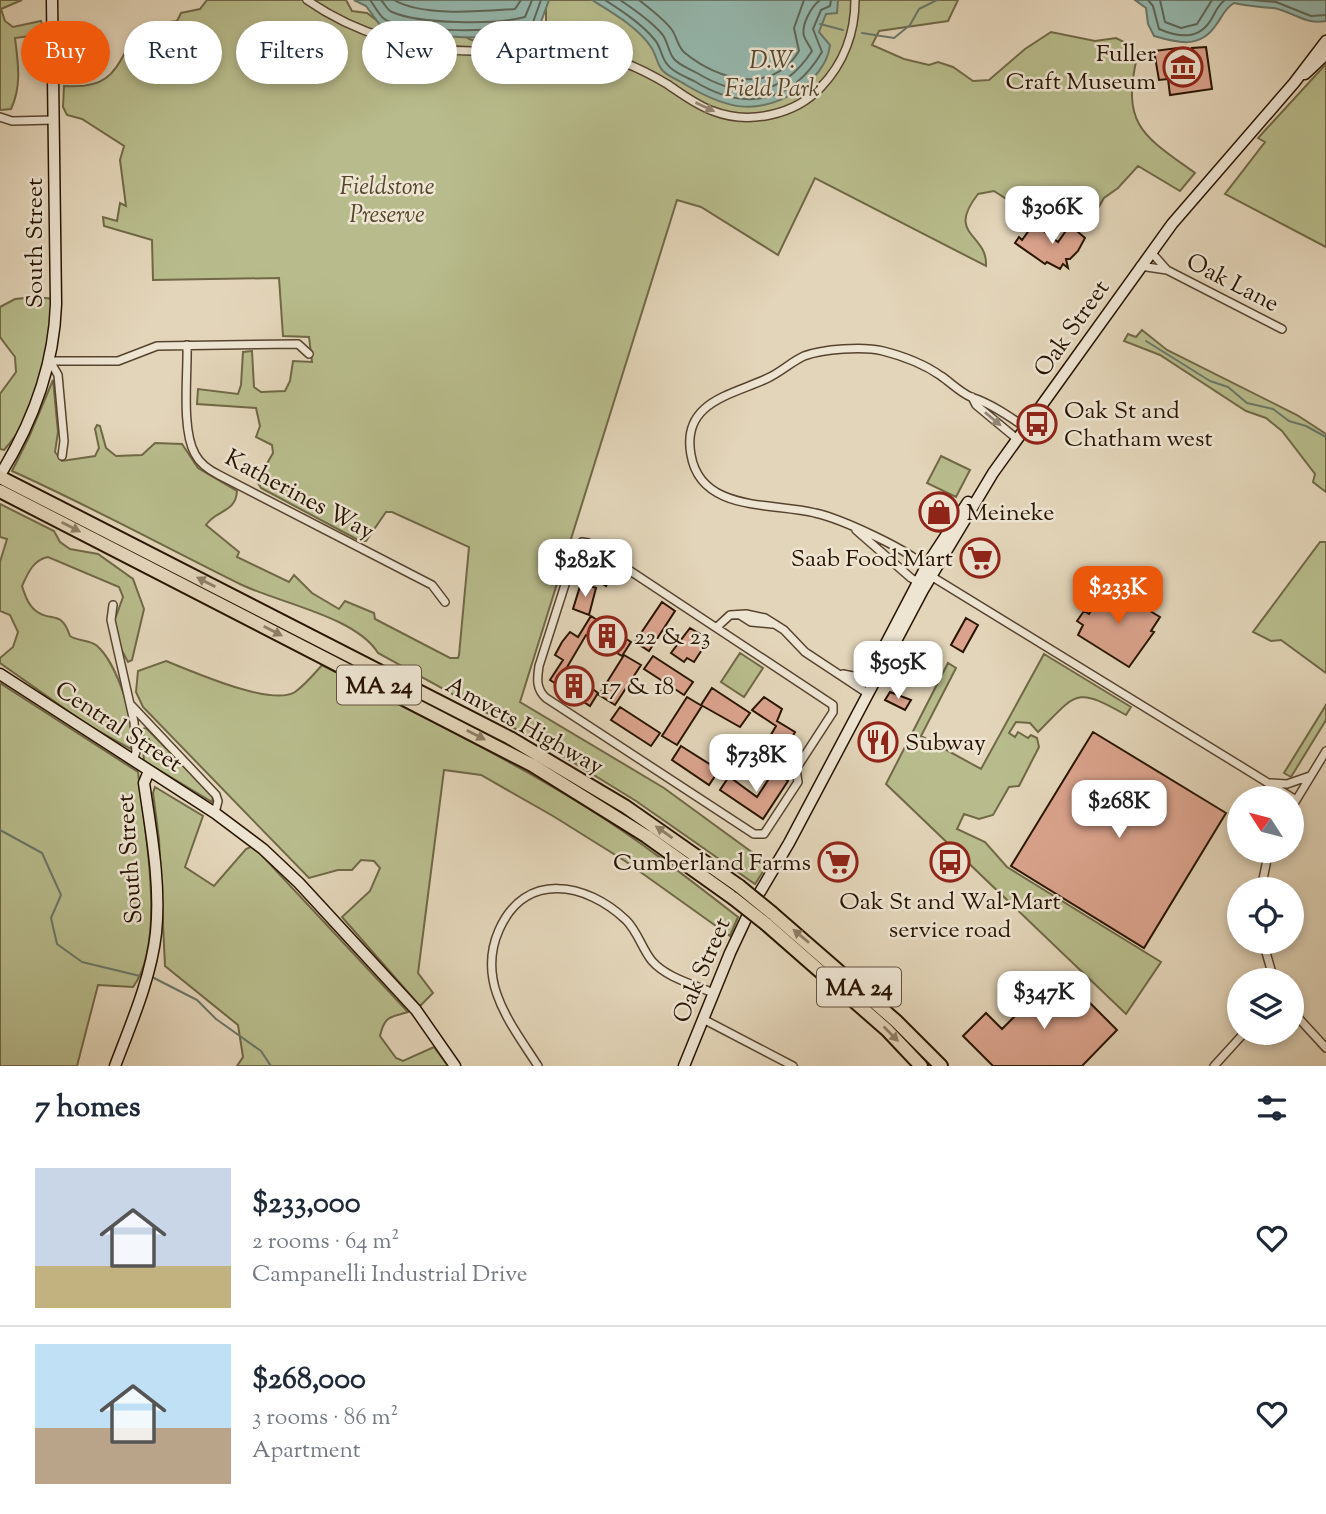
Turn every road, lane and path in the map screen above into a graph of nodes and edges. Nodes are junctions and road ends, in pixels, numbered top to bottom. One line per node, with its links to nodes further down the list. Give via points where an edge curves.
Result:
1 (52, 0): 8 (street, South Street)
2 (307, 0): 3 (street, one-way to 3, via 368,32 419,46 591,53 625,64 713,111 737,117 767,115 805,101 828,79 846,50)
3 (855, 0)
4 (1326, 41): 6 (street, Oak Street)
5 (1326, 54): 6 (street, Oak Street)
6 (1294, 83): 9 (street, Oak Street, via 1200,188)
7 (0, 117): 8 (street)
8 (54, 120): 15 (street, South Street, via 56,304)
9 (1151, 252): 10 (street, Oak Street); 11 (street, Oak Lane)
10 (1140, 266): 11 (street, Oak Lane); 17 (street, Oak Street)
11 (1167, 270): 12 (street, Oak Lane)
12 (1282, 329)
13 (187, 345): 14 (street, via 298,344); 15 (street, via 157,346 118,360); 25 (street, Katherines Way, via 188,434 193,452 203,464 432,584)
14 (309, 354)
15 (50, 362): 19 (street, via 58,375); 20 (street, South Street, via 30,420)
16 (972, 397): 17 (street); 18 (street, one-way to 18); 22 (street, via 922,365 863,348 802,357 771,377 708,405 690,436 690,447 694,468 710,489 753,505 822,514)
17 (1026, 428): 18 (street, Oak Street)
18 (1017, 439): 23 (street, Oak Street, via 977,489)
19 (62, 456)
20 (0, 476): 21 (highway, Amvets Highway / MA 24)
21 (9, 491): 41 (highway, Amvets Highway / MA 24, bridge, via 510,738 635,813)
22 (852, 527): 23 (street); 24 (street)
23 (928, 571): 24 (street, Oak Street); 29 (street, Oak Street); 37 (street)
24 (918, 582): 29 (street, Oak Street)
25 (445, 602)
26 (113, 605): 30 (street, South Street, via 111,620)
27 (717, 627): 27 (street, via 582,542 539,666 538,685 546,698 761,835 798,782 796,769 834,708); 29 (street, via 726,617 753,615 784,630 805,652)
28 (0, 674): 34 (street, Central Street)
29 (867, 688): 42 (street, Oak Street, via 760,892)
30 (131, 705): 31 (street); 32 (street, South Street)
31 (152, 727): 32 (street, via 142,724); 40 (street, via 216,795)
32 (135, 731): 34 (street, South Street)
33 (1326, 751): 36 (street)
34 (133, 761): 35 (street, Central Street)
35 (149, 771): 40 (street, Central Street); 47 (street, South Street, via 144,783 156,886 156,934)
36 (1311, 776): 37 (street, via 1287,784); 39 (street)
37 (1268, 782): 38 (street)
38 (1273, 786)
39 (1304, 787)
40 (215, 813): 48 (street, Central Street, via 285,869 416,1010)
41 (769, 918): 52 (highway, Amvets Highway / MA 24, one-way to 52); 53 (highway, Amvets Highway / MA 24, one-way to 41, via 896,1021)
42 (713, 993): 43 (street, Oak Street); 49 (street, via 664,971 628,922 606,904 565,888 533,891 517,902 500,928 492,976 497,999)
43 (703, 1019): 50 (street, Oak Street); 51 (street)
44 (1304, 1024): 46 (street)
45 (1233, 1045): 54 (street)
46 (1326, 1048)
47 (115, 1066)
48 (455, 1066)
49 (538, 1066)
50 (684, 1066)
51 (793, 1066)
52 (921, 1066)
53 (941, 1066)
54 (1214, 1066)

